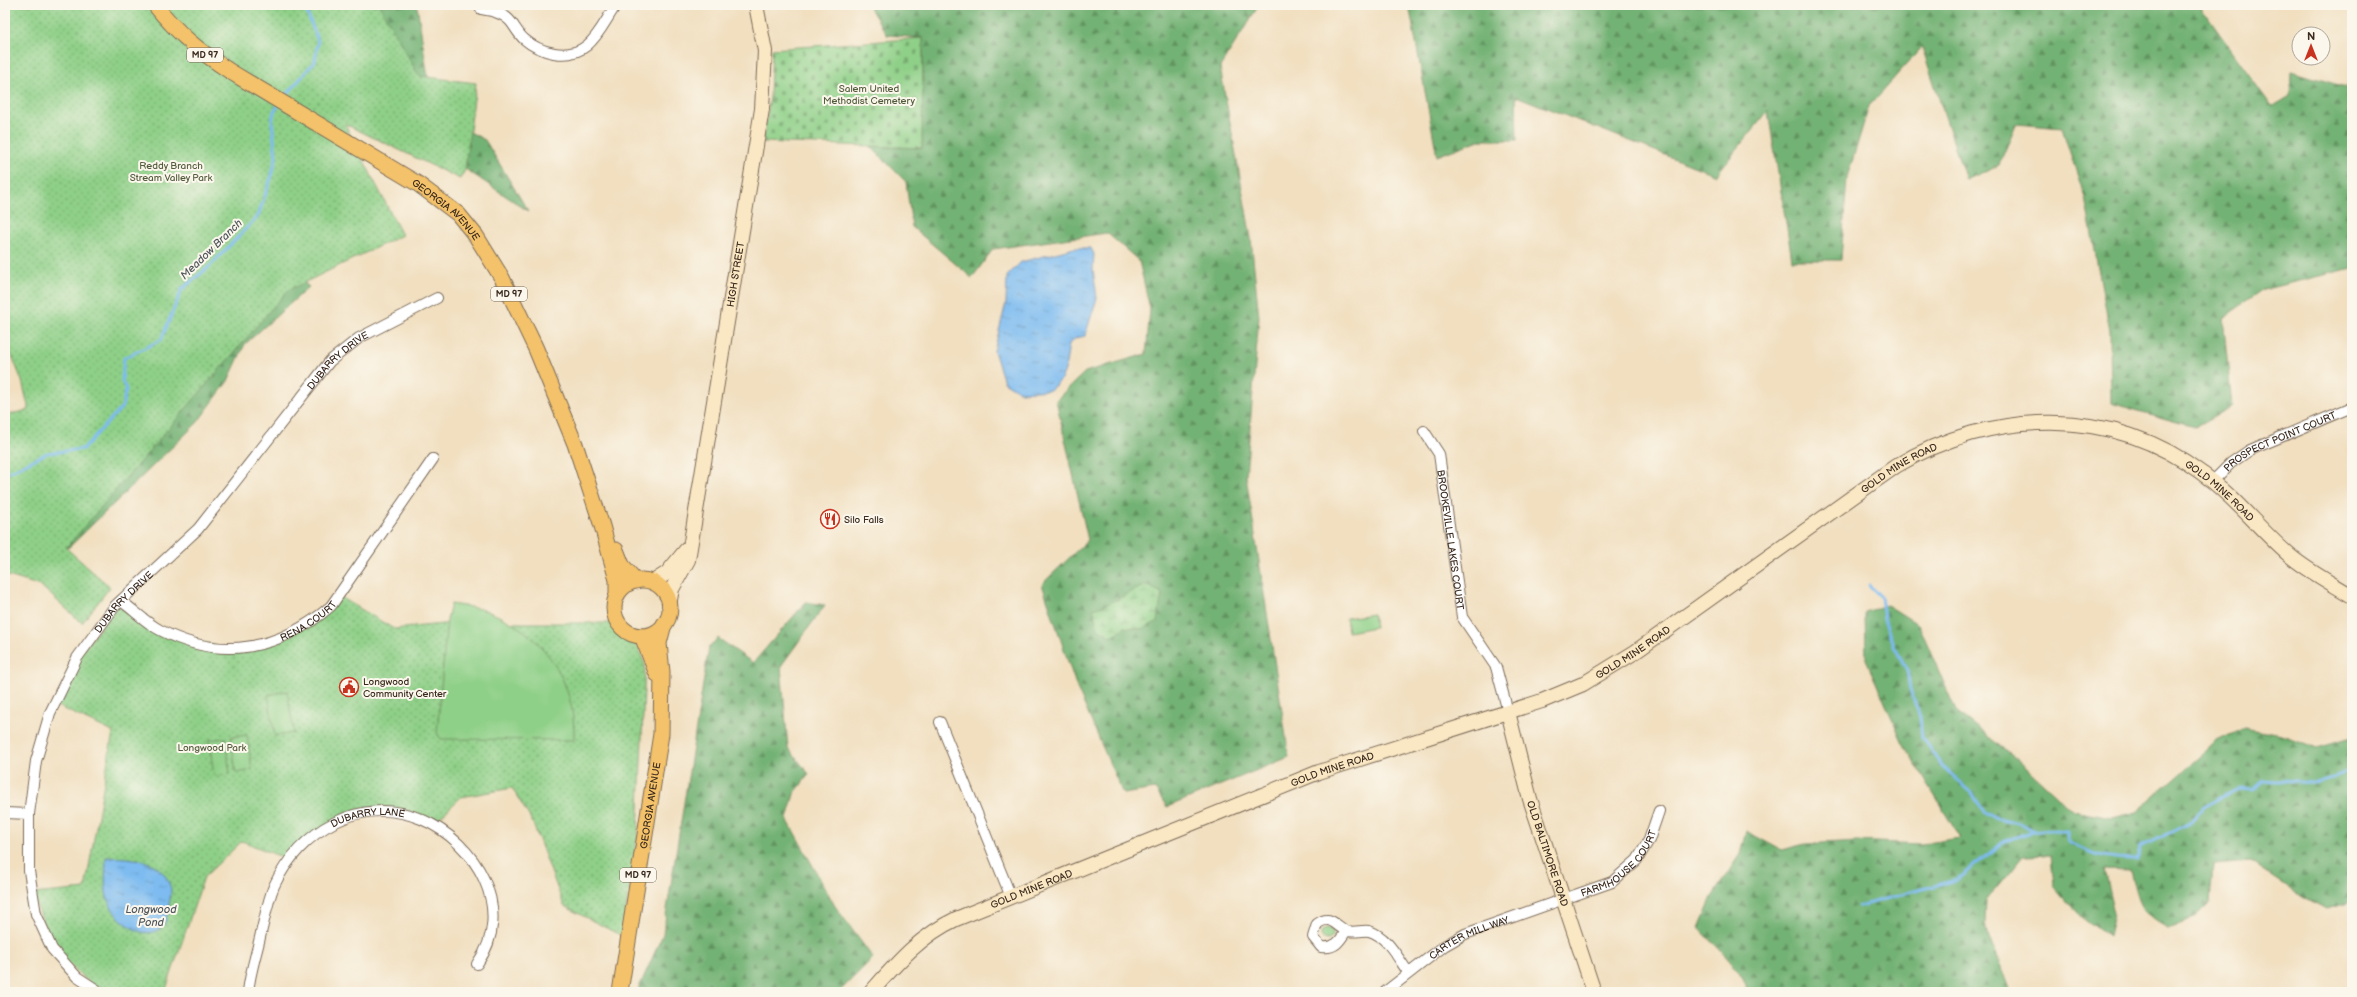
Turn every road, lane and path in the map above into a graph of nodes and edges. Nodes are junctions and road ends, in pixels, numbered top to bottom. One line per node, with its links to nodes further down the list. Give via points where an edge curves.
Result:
1 (155, 5): 10 (main road, GEORGIA AVENUE / MD 97, via 175,30 202,53 438,198 458,214 476,236 502,278 536,349 575,444)
2 (616, 5): 4 (street, via 586,48 573,54 548,52 534,46 523,38 510,20 498,13)
3 (756, 5): 11 (street, HIGH STREET, via 765,51 762,103)
4 (481, 9)
5 (437, 298): 16 (street, DUBARRY DRIVE, via 359,338 330,362 198,529)
6 (2352, 407): 9 (street, PROSPECT POINT COURT, via 2250,450)
7 (1424, 431): 21 (street, BROOKEVILLE LAKES COURT, via 1439,454 1462,617 1496,667)
8 (433, 459): 16 (street, RENA COURT, via 331,606 312,622 288,636 250,648 221,649 195,644 159,630)
9 (2212, 481): 15 (street, GOLD MINE ROAD, via 2297,562); 21 (street, GOLD MINE ROAD, via 2190,464 2159,448 2128,436 2092,427 2053,423 2012,424 1952,438 1896,466 1616,664 1564,693)
10 (602, 526): 12 (main road, GEORGIA AVENUE / MD 97, via 611,538 622,565); 14 (main road, GEORGIA AVENUE / MD 97, via 616,580)
11 (691, 544): 13 (street, via 667,573); 17 (street, HIGH STREET, via 688,560 672,589)
12 (636, 581): 13 (main road); 14 (main road, via 628,584)
13 (653, 582): 17 (main road, via 664,591)
14 (616, 595): 19 (main road, MD 97, via 616,619 626,631)
15 (2352, 596)
16 (121, 601): 25 (street, DUBARRY DRIVE, via 77,658 50,713 36,761)
17 (669, 605): 18 (main road, MD 97)
18 (664, 624): 19 (main road, via 650,634); 20 (main road, GEORGIA AVENUE / MD 97, via 659,643)
19 (642, 636): 20 (main road, GEORGIA AVENUE / MD 97)
20 (662, 690): 33 (main road, GEORGIA AVENUE / MD 97, via 660,745)
21 (1508, 712): 26 (street, GOLD MINE ROAD, via 1333,767); 27 (street, OLD BALTIMORE ROAD, via 1530,799)
22 (940, 722): 26 (street)
23 (1659, 811): 27 (street, FARMHOUSE COURT, via 1649,840 1637,860 1612,882)
24 (5, 812): 25 (street)
25 (28, 814): 31 (street, DUBARRY DRIVE, via 28,871 36,914 52,949 76,977)
26 (1011, 897): 34 (street, GOLD MINE ROAD, via 944,925 923,938)
27 (1563, 900): 30 (street, CARTER MILL WAY, via 1465,934); 36 (street, OLD BALTIMORE ROAD)
28 (1346, 931): 30 (street, via 1370,931 1386,942)
29 (477, 964): 32 (street, DUBARRY LANE, via 488,942 493,921 492,900 480,869 466,851 443,830 420,819 389,812 359,814 333,822 305,840 289,860 274,886 269,901)
30 (1408, 972): 35 (street, CARTER MILL WAY)
31 (100, 992)
32 (248, 992)
33 (620, 992)
34 (871, 992)
35 (1385, 992)
36 (1594, 992)

